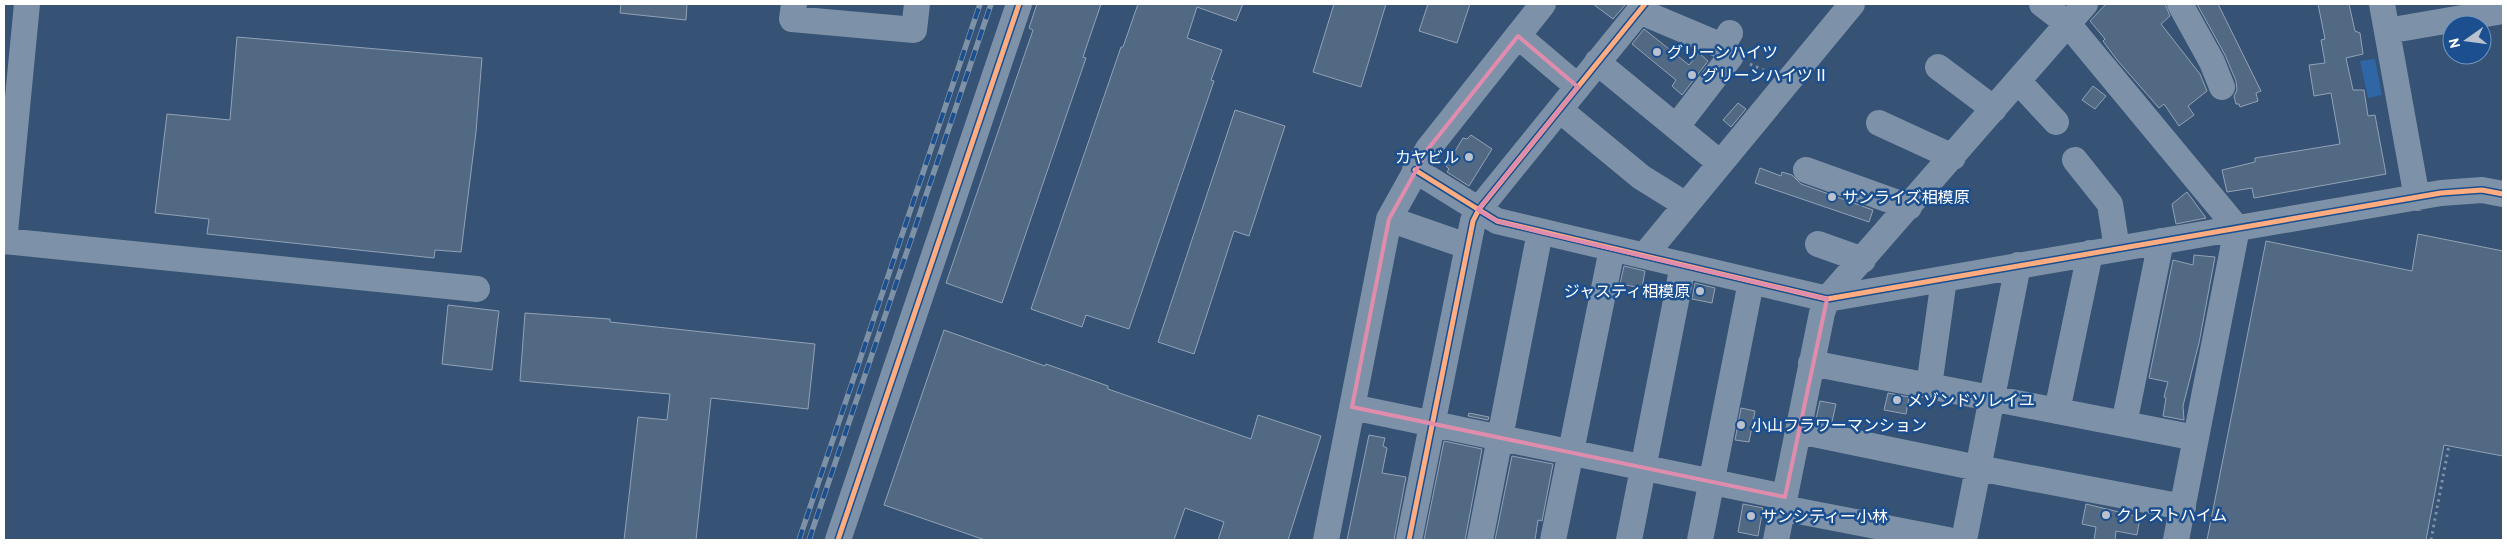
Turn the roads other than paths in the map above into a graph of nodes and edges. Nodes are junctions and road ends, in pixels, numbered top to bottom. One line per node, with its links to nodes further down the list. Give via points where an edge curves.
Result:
1 (27, 4): 39 (street)
2 (794, 4): 3 (street, via 792,19 914,30)
3 (917, 4)
4 (1019, 4): 70 (street)
5 (1544, 4): 15 (street)
6 (1852, 4): 27 (street)
7 (2042, 4): 13 (street)
8 (2085, 4): 13 (street)
9 (2180, 4): 20 (street, via 2220,57)
10 (2382, 4): 14 (street)
11 (1642, 8): 16 (street); 25 (street, via 1722,46 1731,45)
12 (2503, 11): 14 (street)
13 (2068, 24): 18 (street); 37 (street)
14 (2387, 31): 32 (street)
15 (1518, 36): 19 (street); 28 (street)
16 (1597, 62): 19 (street); 25 (street)
17 (1938, 67): 21 (street)
18 (2018, 81): 21 (street); 23 (street)
19 (1578, 87): 22 (street)
20 (2222, 87)
21 (1994, 109): 26 (street)
22 (1560, 110): 33 (street, via 1641,177); 35 (street)
23 (2056, 122)
24 (1879, 123): 26 (street)
25 (1677, 126): 27 (street)
26 (1952, 157): 34 (street)
27 (1720, 162): 33 (street)
28 (1415, 170): 35 (street); 36 (street)
29 (1806, 170): 34 (street)
30 (2079, 175): 44 (street, via 2110,204)
31 (2503, 194): 32 (street, via 2464,190)
32 (2416, 198): 37 (street)
33 (1686, 205): 46 (street)
34 (1909, 206): 47 (street)
35 (1479, 209): 38 (street, via 1497,221); 42 (street)
36 (1388, 219): 42 (street); 57 (street)
37 (2237, 228): 40 (street); 63 (street)
38 (1540, 232): 43 (street); 62 (street)
39 (4, 241): 52 (street)
40 (2161, 241): 44 (street); 60 (street)
41 (1818, 244): 47 (street)
42 (1467, 246): 59 (street)
43 (1612, 249): 46 (street); 64 (street)
44 (2117, 249): 45 (street)
45 (2090, 253): 49 (street); 58 (street)
46 (1644, 256): 48 (street)
47 (1863, 260): 53 (street)
48 (1683, 265): 51 (street); 65 (street)
49 (2018, 265): 50 (street); 56 (street)
50 (1944, 279): 53 (street); 55 (street)
51 (1751, 282): 53 (street); 67 (street)
52 (477, 289)
53 (1827, 300): 54 (street)
54 (1812, 363): 55 (street); 61 (street)
55 (1928, 386): 56 (street)
56 (1992, 398): 58 (street); 66 (street)
57 (1352, 407): 59 (street); 71 (street)
58 (2057, 411): 60 (street)
59 (1432, 424): 62 (street); 72 (street)
60 (2124, 424): 63 (street)
61 (1799, 431): 66 (street); 68 (street)
62 (1500, 438): 64 (street); 73 (street)
63 (2196, 438): 69 (street)
64 (1570, 452): 65 (street); 74 (street)
65 (1643, 467): 67 (street); 75 (street)
66 (1978, 468): 69 (street); 79 (street)
67 (1711, 482): 68 (street); 76 (street)
68 (1784, 502): 77 (street); 78 (street)
69 (2183, 508): 80 (street)
70 (838, 540)
71 (1326, 540)
72 (1409, 540)
73 (1480, 540)
74 (1553, 540)
75 (1629, 540)
76 (1700, 540)
77 (1776, 540)
78 (1948, 540)
79 (1964, 540)
80 (2176, 540)

